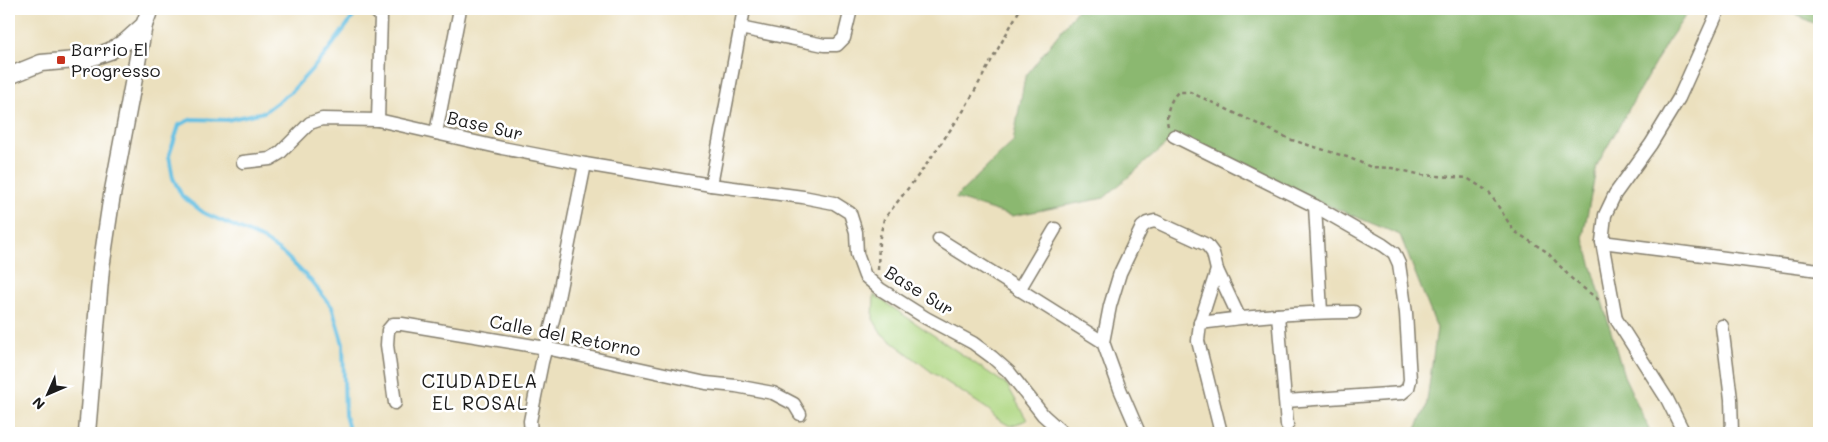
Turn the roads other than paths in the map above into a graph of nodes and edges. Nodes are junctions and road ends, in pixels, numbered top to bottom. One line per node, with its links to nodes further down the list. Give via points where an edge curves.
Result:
1 (150, 9): 7 (street)
2 (460, 9): 11 (street)
3 (744, 9): 8 (street)
4 (851, 9): 8 (street, via 844,38 837,45)
5 (1719, 9): 19 (street, via 1678,98 1651,144 1615,194 1606,215)
6 (377, 13): 10 (street)
7 (144, 25): 9 (street, via 110,51 87,59 41,63); 35 (street, via 101,268)
8 (740, 28): 15 (street)
9 (9, 76)
10 (378, 120): 11 (street, Base Sur); 13 (street, Base Sur, via 322,119 310,123 275,156)
11 (436, 132): 14 (street, Base Sur)
12 (1174, 136): 16 (street)
13 (243, 162)
14 (585, 164): 15 (street, Base Sur); 30 (street)
15 (711, 185): 37 (street, Base Sur, via 834,203 850,213 856,232 856,254 865,276 880,289 992,357 1009,372 1042,415)
16 (1315, 206): 23 (street); 31 (street, via 1394,253 1400,264 1410,380 1402,393)
17 (1055, 229): 22 (street)
18 (939, 239): 22 (street)
19 (1602, 242): 21 (street); 40 (street, via 1616,319 1667,399)
20 (1217, 270): 26 (street); 27 (street); 29 (street, via 1213,253 1207,245 1155,222 1147,222 1120,273)
21 (1819, 270)
22 (1019, 290): 29 (street)
23 (1321, 312): 24 (street); 25 (street)
24 (1354, 312)
25 (1278, 315): 26 (street); 31 (street)
26 (1239, 317): 27 (street)
27 (1200, 323): 39 (street, via 1198,341)
28 (1722, 326): 41 (street)
29 (1103, 342): 38 (street)
30 (546, 348): 32 (street, Calle del Retorno, via 394,324 388,330 387,345); 33 (street, Calle del Retorno, via 706,383 772,393 794,404); 36 (street)
31 (1286, 401): 34 (street)
32 (395, 402)
33 (800, 414)
34 (1288, 425)
35 (87, 433)
36 (530, 433)
37 (1063, 433)
38 (1139, 433)
39 (1222, 433)
40 (1684, 433)
41 (1732, 433)

